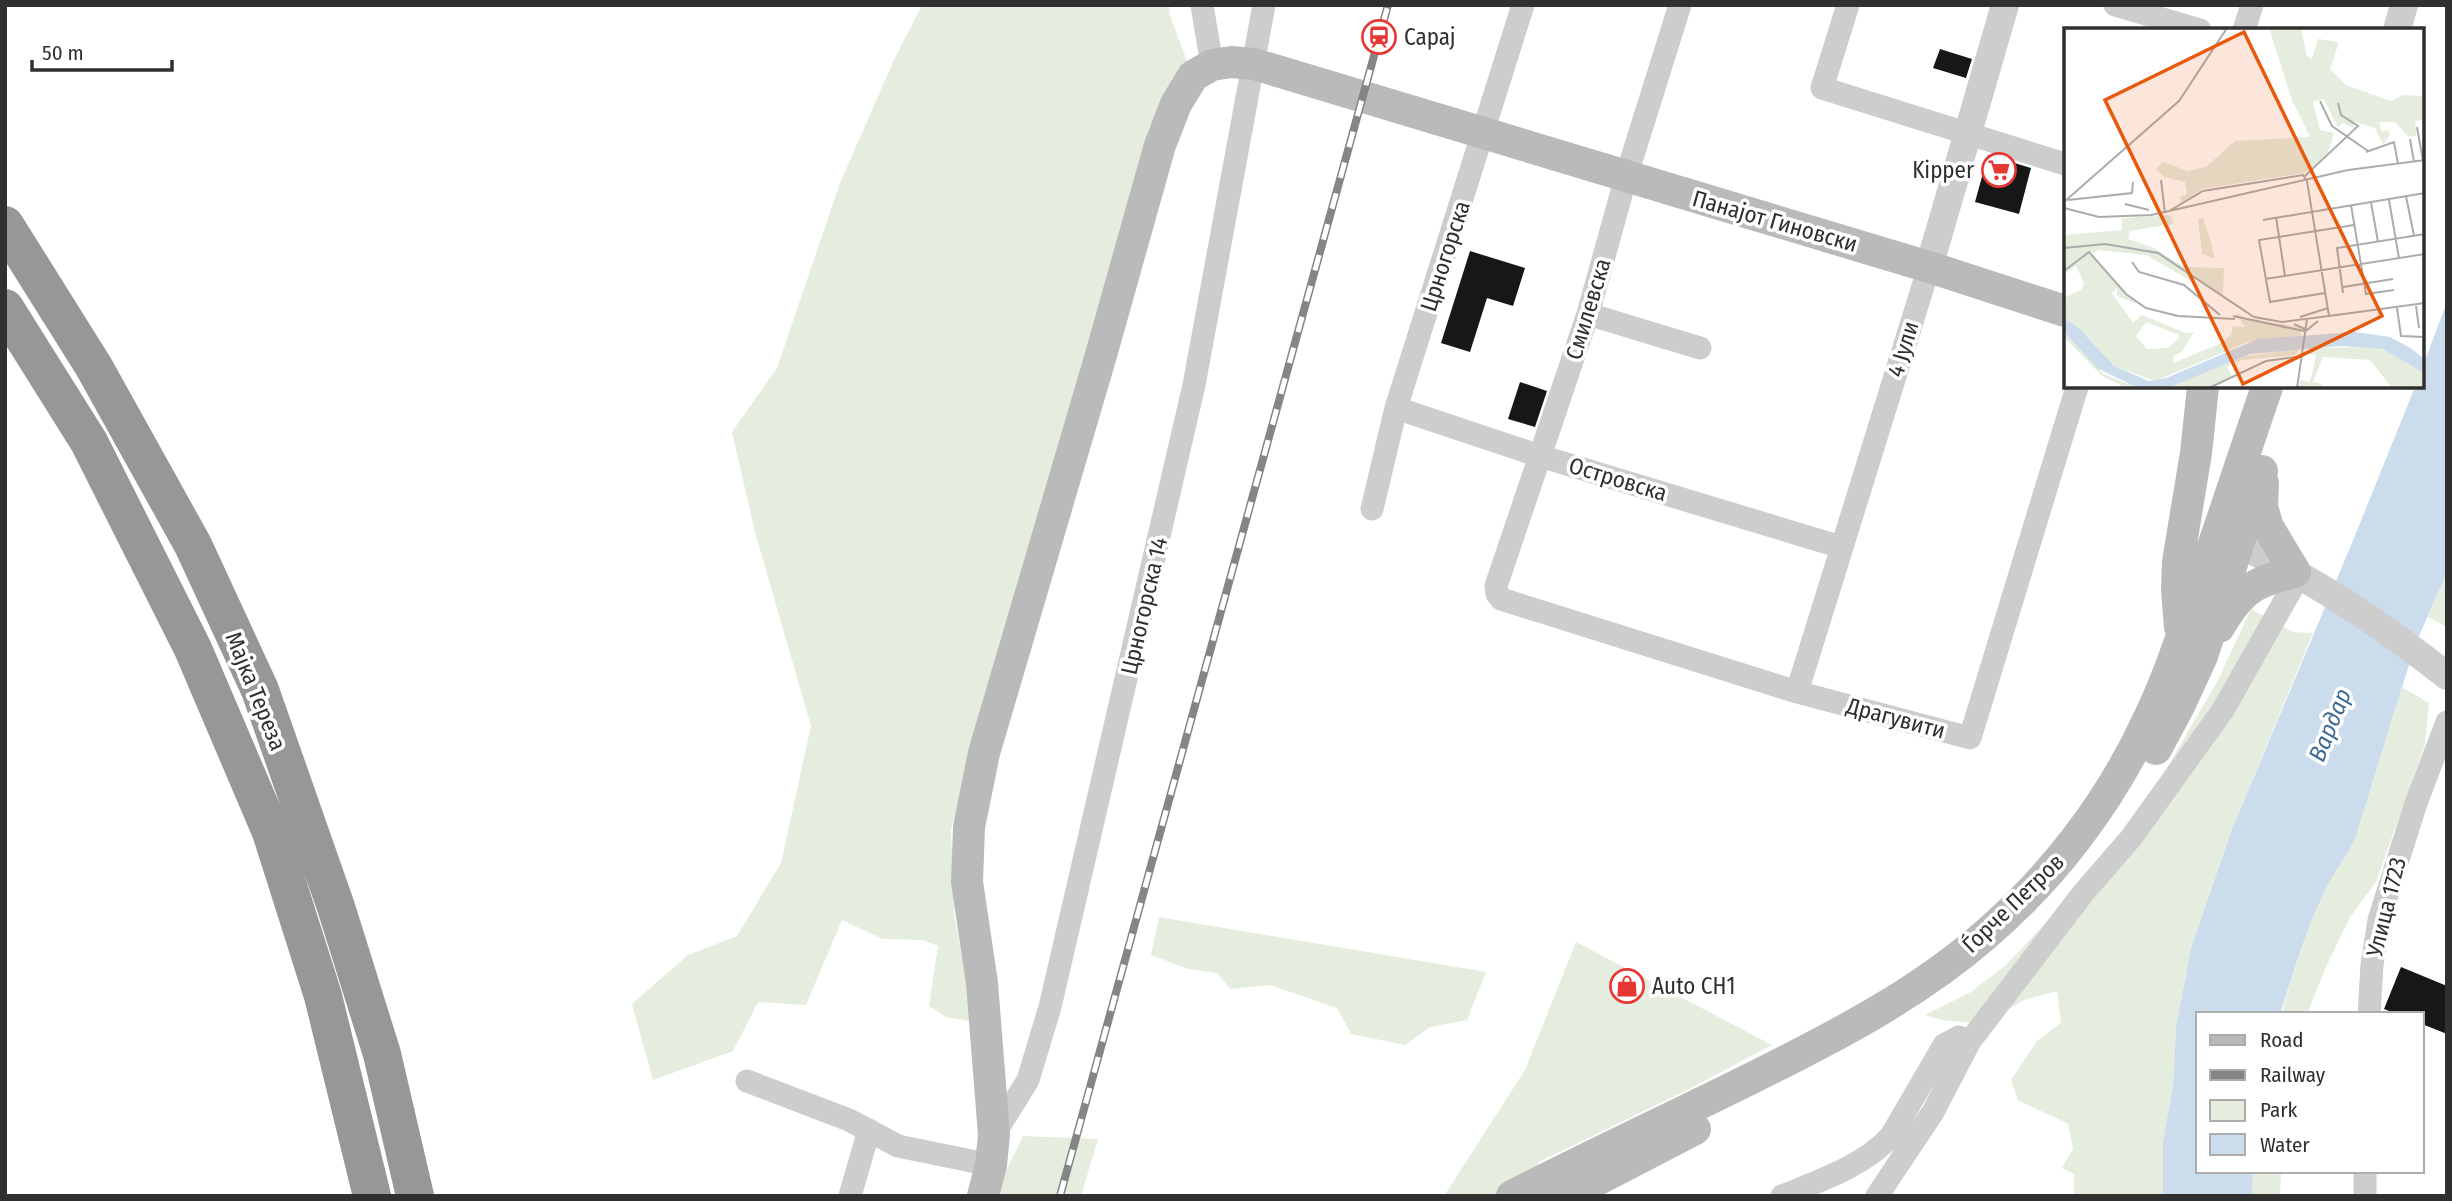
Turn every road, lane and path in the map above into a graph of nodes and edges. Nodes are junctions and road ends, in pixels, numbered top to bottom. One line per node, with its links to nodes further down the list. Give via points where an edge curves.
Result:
1 (1202, 5): 17 (street)
2 (1264, 5): 16 (street, Црногорска 14)
3 (1523, 5): 18 (street, Црногорска)
4 (1680, 5): 21 (street, Смилевска)
5 (1848, 5): 19 (street, via 1822,88)
6 (2006, 5): 19 (street, 4 Јули)
7 (2115, 5): 11 (street)
8 (2252, 5): 13 (street)
9 (2385, 5): 14 (street)
10 (2404, 5): 15 (street)
11 (2164, 18): 12 (street)
12 (2194, 28)
13 (2245, 28)
14 (2379, 28)
15 (2397, 28)
16 (1254, 64): 17 (main road, Панајот Гиновски); 18 (main road, Панајот Гиновски); 48 (street, Црногорска 14, via 1194,385 1050,1007 1028,1080)
17 (1212, 65): 48 (main road, via 1193,76 1175,104 1160,145 984,753 972,815 967,882 982,983)
18 (1485, 132): 21 (main road, Панајот Гиновски); 32 (street, Црногорска)
19 (1969, 132): 20 (street); 23 (street, 4 Јули)
20 (2064, 164)
21 (1626, 177): 23 (main road, Панајот Гиновски); 26 (street, Смилевска)
22 (5, 225): 51 (highway, Мајка Тереза, via 94,367 193,545 260,691 382,1054)
23 (1930, 267): 25 (main road, Панајот Гиновски); 37 (street, 4 Јули)
24 (5, 308): 50 (highway, Мајка Тереза, via 89,442 193,649 271,832 323,996)
25 (2064, 311)
26 (1588, 314): 27 (street); 33 (street, Смилевска)
27 (1700, 348)
28 (2077, 388): 42 (street, Драгувити, via 1970,738)
29 (2203, 388): 40 (main road, via 2176,590)
30 (2267, 388): 36 (main road, Ѓорче Петров)
31 (2287, 388): 34 (main road, Ѓорче Петров)
32 (1396, 408): 33 (street, Островска); 35 (street, Црногорска)
33 (1541, 456): 37 (street, Островска); 39 (street, Смилевска, via 1496,586 1501,599)
34 (2264, 464): 36 (main road, Ѓорче Петров); 38 (main road, via 2262,507 2274,538)
35 (1372, 509)
36 (2228, 539): 38 (street); 40 (main road, Ѓорче Петров)
37 (1841, 547): 42 (street, 4 Јули)
38 (2302, 576): 40 (main road, via 2255,584); 41 (street, via 2384,628); 45 (street, via 2223,710 2131,838)
39 (1511, 602): 42 (street, Драгувити)
40 (2191, 648): 54 (main road, Ѓорче Петров, via 2105,799 2067,851 1984,936 1905,995 1832,1038); 55 (main road, Ѓорче Петров, via 2174,717 2114,816 2060,885 1982,960 1878,1032)
41 (2437, 669)
42 (1797, 692)
43 (2447, 722): 44 (street, Улица 1723, via 2379,920)
44 (2369, 1012)
45 (1970, 1041): 56 (street, via 1958,1037 1944,1045 1880,1149); 57 (street, via 1933,1112)
46 (747, 1081): 47 (street)
47 (869, 1130): 48 (street, via 898,1146); 52 (street)
48 (993, 1150): 53 (main road)
49 (2365, 1173): 58 (street)
50 (372, 1196)
51 (415, 1196)
52 (850, 1196)
53 (983, 1196)
54 (1512, 1196)
55 (1566, 1196)
56 (1783, 1196)
57 (1877, 1196)
58 (2365, 1196)

